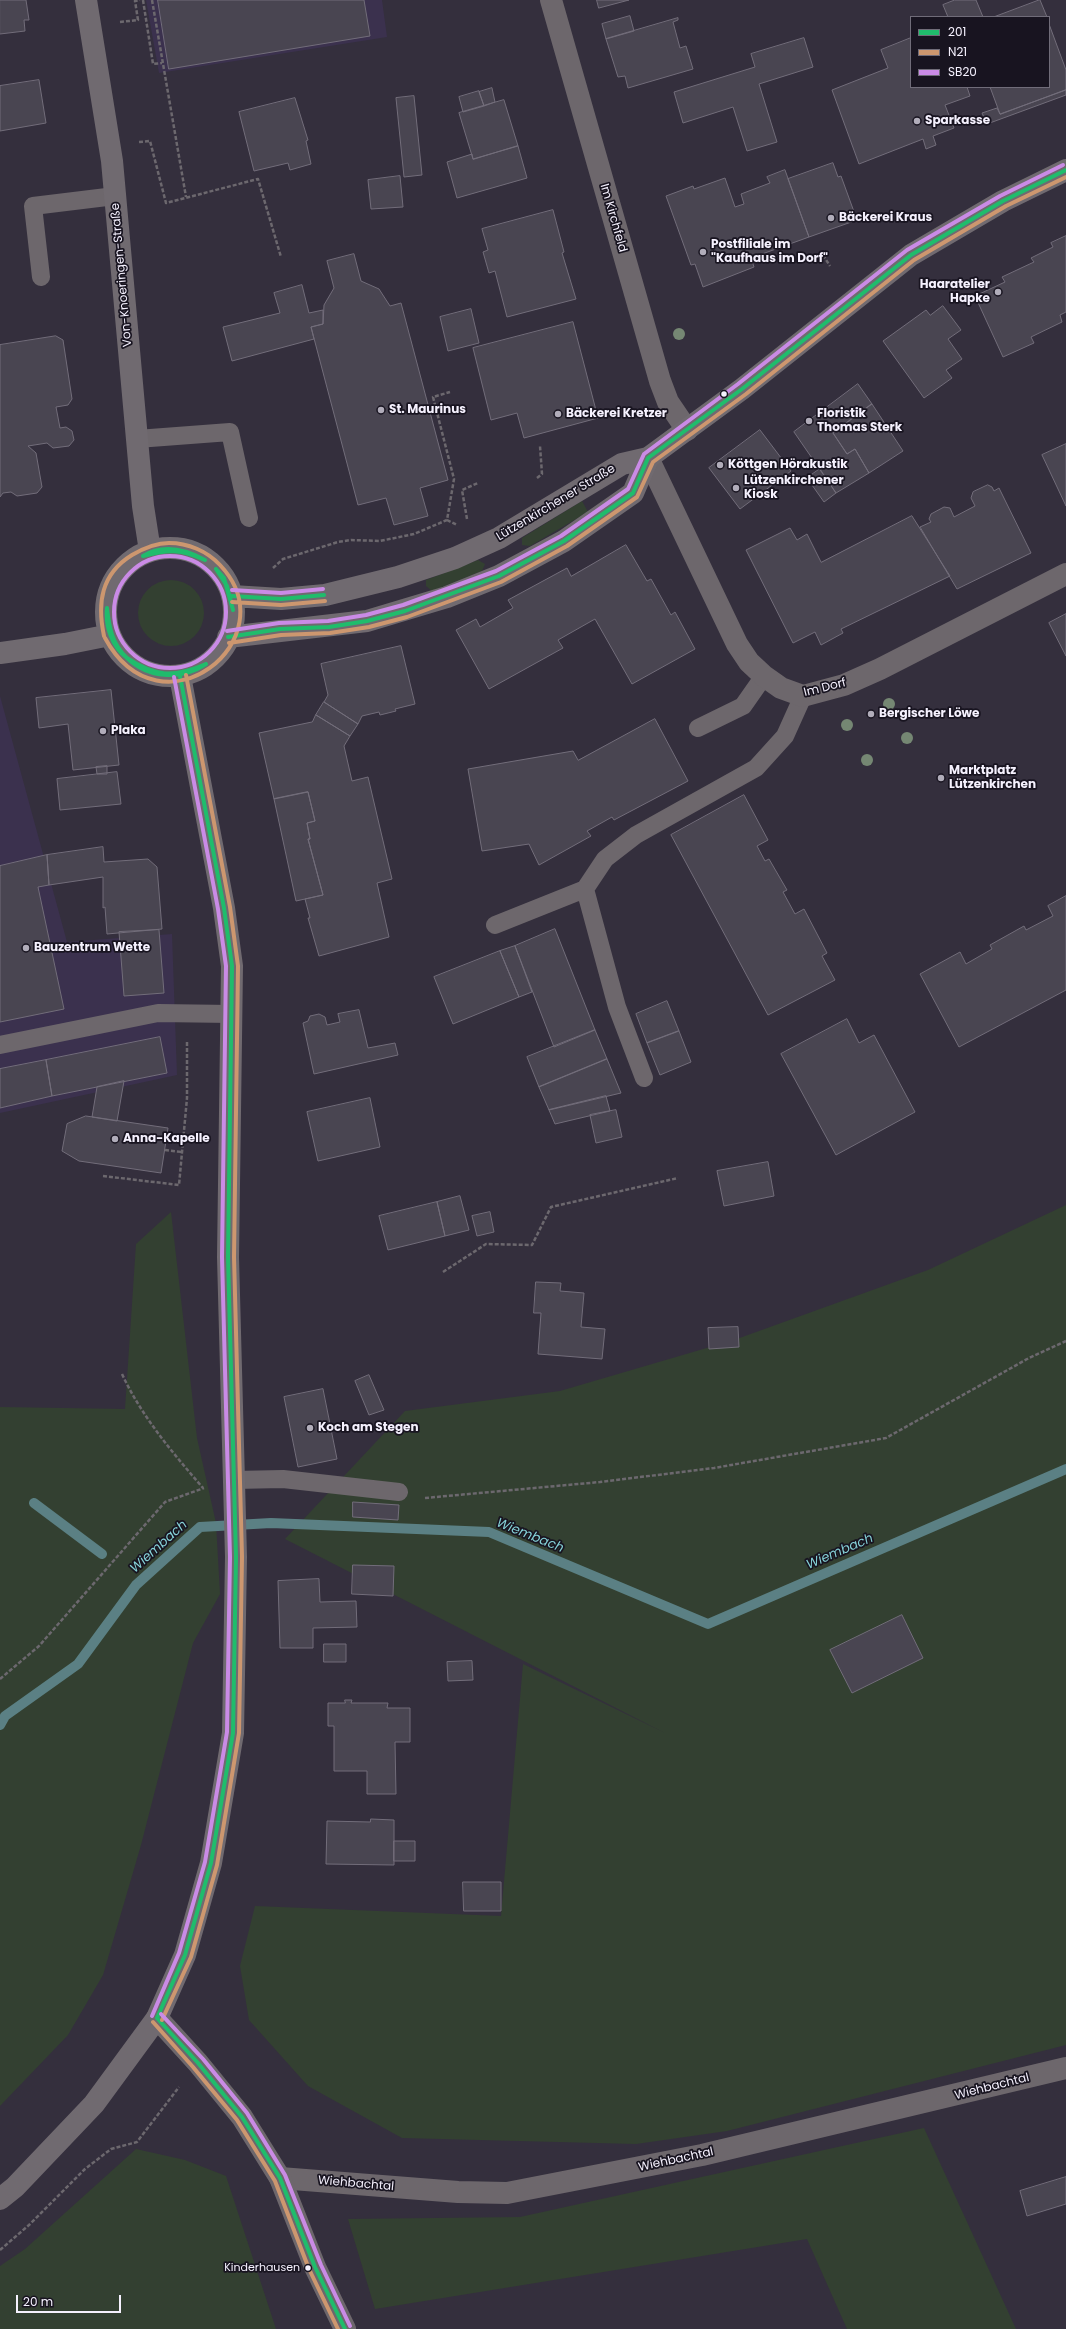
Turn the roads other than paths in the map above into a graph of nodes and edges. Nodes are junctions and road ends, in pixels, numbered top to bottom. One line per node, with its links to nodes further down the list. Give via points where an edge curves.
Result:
1 (86, 0): 4 (main road, Von-Knoeringen-Straße, via 109,144)
2 (551, 0): 6 (street, Im Kirchfeld, via 660,381 668,402)
3 (1066, 170): 6 (main road, Lützenkirchener Straße, via 1003,201 911,255)
4 (114, 196): 5 (lane, via 33,206); 7 (main road, Von-Knoeringen-Straße)
5 (41, 277)
6 (687, 430): 8 (main road, Lützenkirchener Straße)
7 (137, 439): 9 (lane, via 230,432); 10 (main road, Von-Knoeringen-Straße)
8 (648, 458): 12 (main road, Lützenkirchener Straße, via 622,464 499,538 455,558 362,587 304,598); 14 (main road, via 633,494 564,541 499,576 447,597 367,621 329,627 280,629); 17 (street, Im Dorf, via 737,644 749,662)
9 (249, 518)
10 (150, 552): 12 (main road, via 171,548 197,555 209,562 223,577); 13 (main road, via 132,561 118,575 108,594)
11 (1066, 574): 18 (street, Im Dorf, via 880,669 844,685)
12 (232, 596): 14 (main road, via 234,614)
13 (110, 635): 15 (main road); 16 (main road, via 121,654 137,668 158,675)
14 (228, 637): 16 (main road, via 224,647 212,660 197,671)
15 (0, 653)
16 (180, 676): 22 (main road, via 224,908 232,966)
17 (764, 676): 18 (street, Im Dorf, via 781,688); 19 (lane, via 743,706)
18 (803, 696): 20 (lane, via 785,736 756,768 636,835 605,859)
19 (698, 728)
20 (585, 889): 21 (lane); 24 (lane, via 617,1007)
21 (495, 925)
22 (232, 1014): 23 (lane, via 158,1013); 25 (main road, via 228,1257)
23 (0, 1045)
24 (644, 1078)
25 (234, 1486): 26 (lane, via 283,1479); 27 (main road, via 236,1557 233,1733 211,1863 185,1955)
26 (399, 1492)
27 (157, 2018): 29 (street, via 242,2117); 30 (main road, via 94,2104 15,2187)
28 (1066, 2068): 29 (street, Wiehbachtal, via 702,2155 507,2193 458,2192)
29 (280, 2178): 31 (street, via 315,2267)
30 (0, 2199)
31 (345, 2329)

